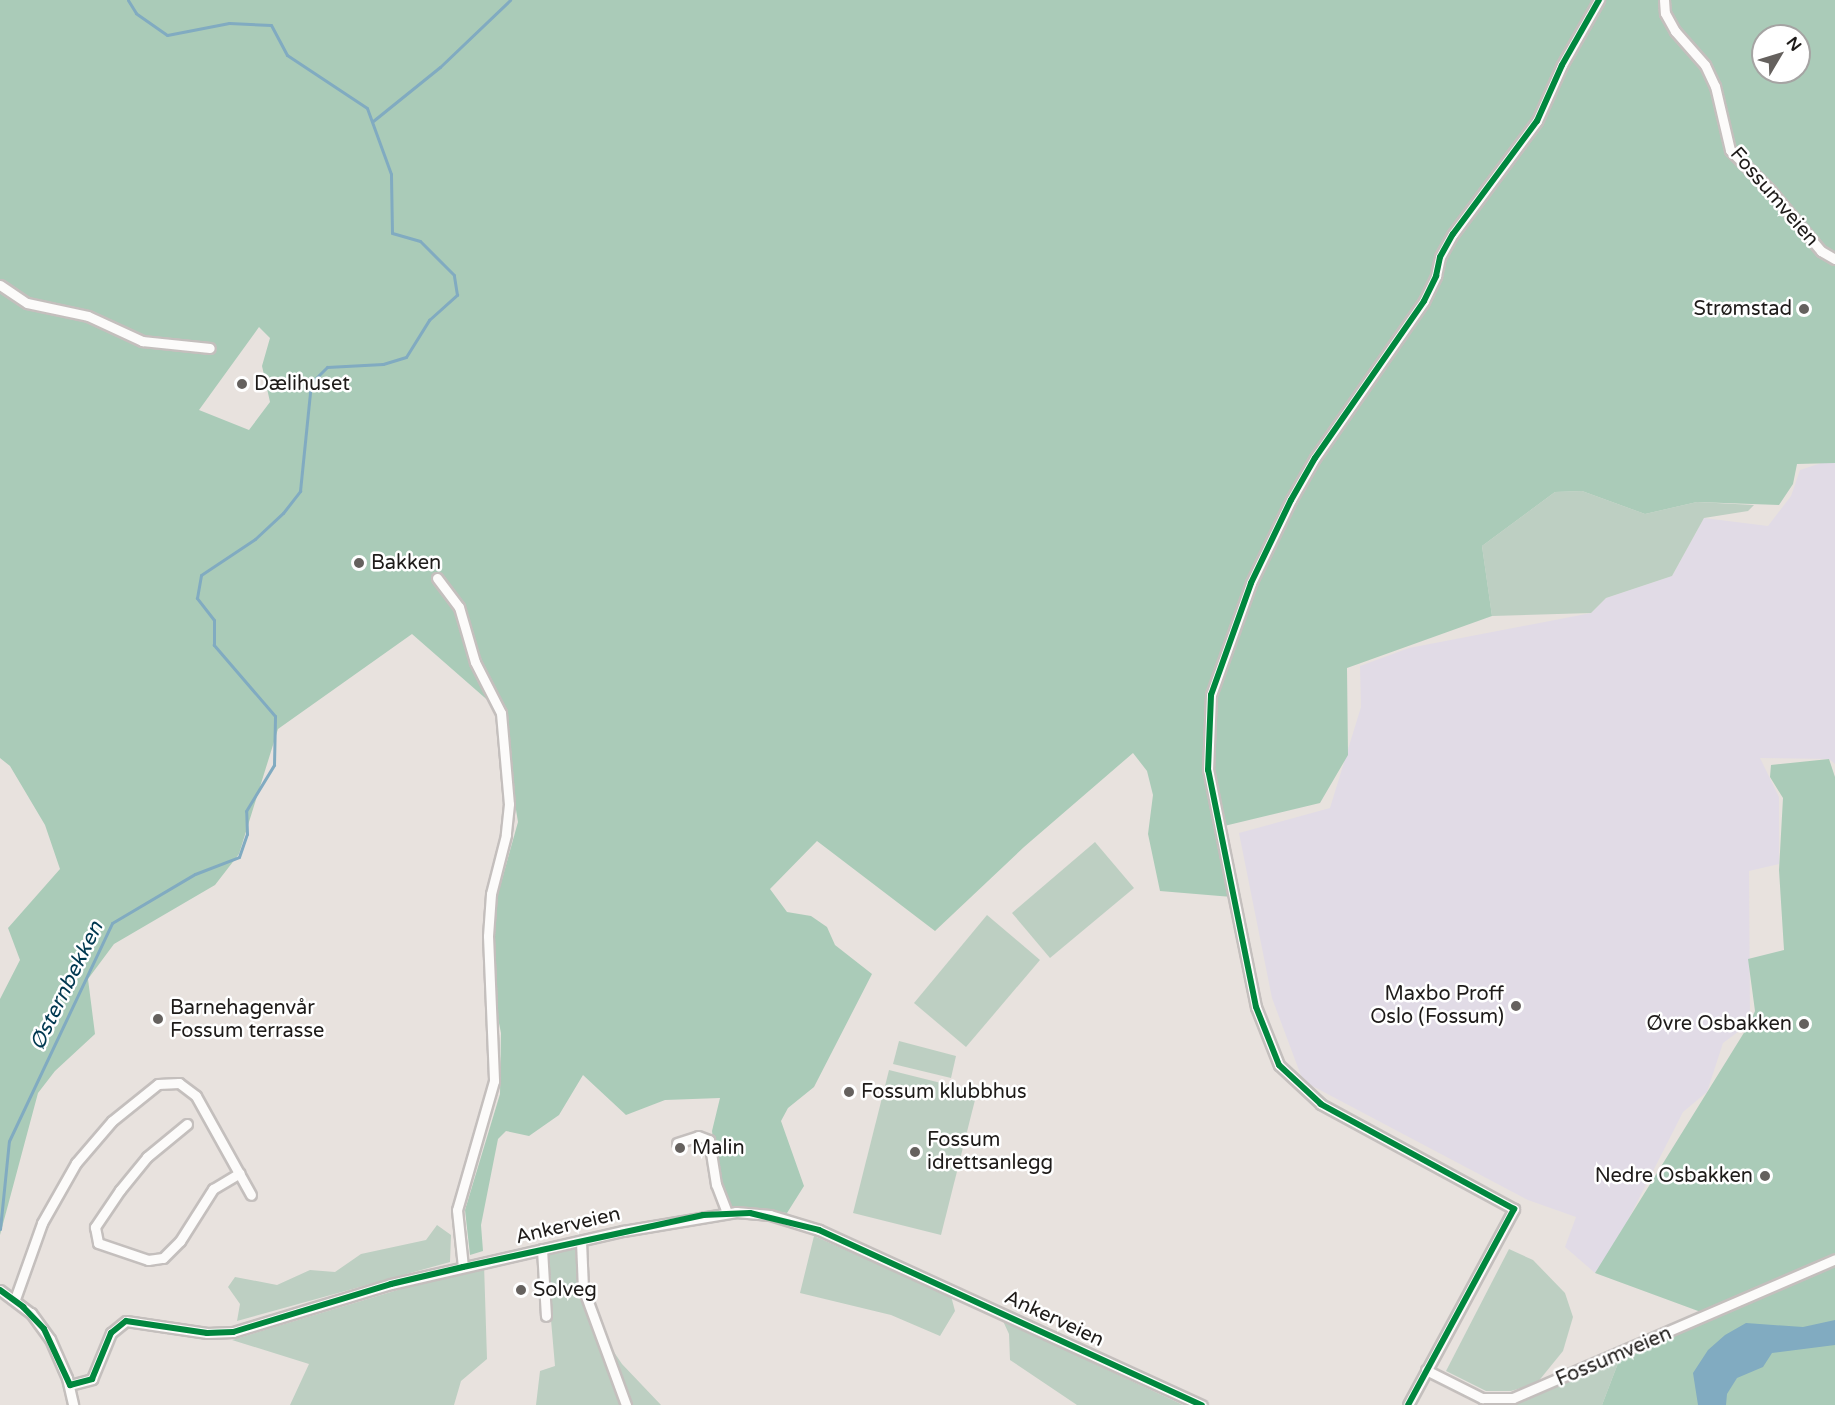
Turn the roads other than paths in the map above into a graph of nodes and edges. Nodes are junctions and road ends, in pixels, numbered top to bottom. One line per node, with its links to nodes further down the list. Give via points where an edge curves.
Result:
1 (1599, 0): 19 (street, via 1562,65 1537,121 1454,234 1440,257 1424,301 1315,458 1291,500 1222,656 1207,722 1208,770 1256,1007 1279,1065 1295,1084 1321,1104 1514,1209)
2 (1664, 0): 3 (street, Fossumveien, via 1665,13 1675,31 1705,65 1715,86 1730,150 1821,251)
3 (1835, 259)
4 (0, 285): 5 (street, via 27,303 88,316 142,341)
5 (210, 348)
6 (437, 578): 15 (street, via 459,607 475,662 501,713 509,804 506,836 491,894 488,936 494,1081 457,1210)
7 (187, 1124): 9 (street, via 147,1157 120,1190 95,1227 98,1243 148,1260 163,1258 180,1241 213,1189)
8 (677, 1143): 11 (street, via 698,1136 709,1140 716,1184)
9 (240, 1173): 10 (street); 17 (street, via 189,1088 170,1082 152,1086 99,1134 63,1183 42,1223)
10 (251, 1195)
11 (727, 1213): 12 (street, Ankerveien); 23 (street, Ankerveien, via 765,1214 819,1230)
12 (581, 1241): 13 (street, Ankerveien); 22 (street, Ankerveien, via 584,1288)
13 (542, 1249): 15 (street, Ankerveien); 18 (street)
14 (1835, 1259): 19 (street, Fossumveien, via 1513,1398 1482,1398)
15 (463, 1267): 20 (street, Ankerveien, via 391,1284 233,1332 207,1333 126,1321 111,1333 92,1379)
16 (0, 1290): 17 (street)
17 (15, 1299): 20 (street, via 50,1339)
18 (546, 1316)
19 (1426, 1370): 24 (street)
20 (70, 1385): 21 (street)
21 (73, 1405)
22 (626, 1405)
23 (1202, 1405)
24 (1408, 1405)

